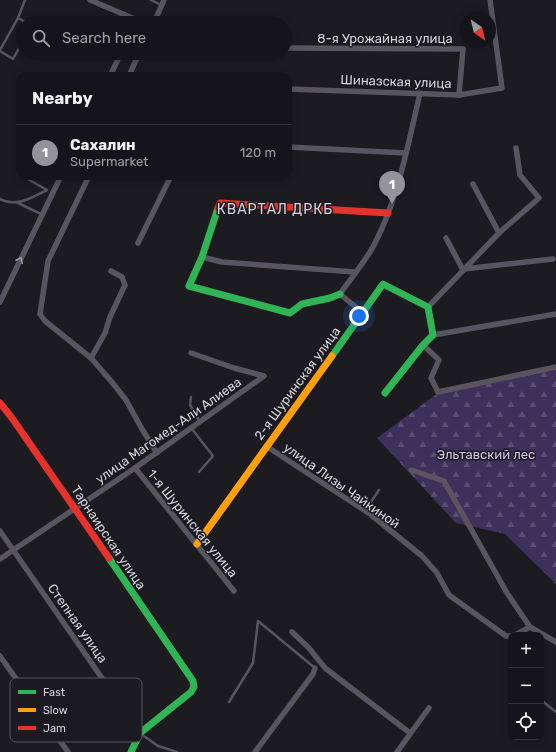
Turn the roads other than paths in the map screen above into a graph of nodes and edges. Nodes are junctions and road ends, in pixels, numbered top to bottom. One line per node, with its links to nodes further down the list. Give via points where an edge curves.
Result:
1 (25, 0): 6 (lane)
2 (90, 0): 7 (street)
3 (151, 0): 5 (lane)
4 (490, 0): 19 (street, Шиназская улица, via 502,88)
5 (163, 3): 8 (street)
6 (19, 16)
7 (128, 16)
8 (157, 16)
9 (16, 22): 11 (lane)
10 (292, 48): 19 (street, 8-я Урожайная улица, via 462,49)
11 (0, 51): 12 (lane, via 14,59)
12 (16, 55)
13 (118, 60): 15 (street)
14 (136, 60): 16 (street)
15 (112, 72)
16 (131, 72)
17 (292, 89): 18 (street, Шиназская улица)
18 (420, 93): 19 (street, Шиназская улица); 22 (street)
19 (459, 95)
20 (292, 147): 22 (street)
21 (516, 148): 32 (street, via 520,176 539,198)
22 (406, 153): 30 (street)
23 (30, 180): 29 (lane, via 47,190)
24 (59, 180): 31 (street)
25 (87, 180): 49 (street, 1-я Шуринская улица, via 48,261 40,314 45,321)
26 (169, 180): 34 (street)
27 (473, 184): 32 (street)
28 (0, 200): 29 (lane)
29 (18, 203): 31 (lane)
30 (388, 213): 35 (street, via 220,203); 39 (street, via 374,244)
31 (43, 215): 40 (street, one-way to 31)
32 (499, 233): 37 (street)
33 (446, 238): 37 (street)
34 (138, 243)
35 (202, 257): 39 (street, via 222,262); 41 (street, via 189,286 290,313 302,304)
36 (553, 259): 37 (street)
37 (464, 269): 43 (street)
38 (111, 271): 49 (street, via 122,277 125,285 105,333)
39 (355, 272): 41 (street)
40 (2, 294): 42 (street)
41 (340, 294): 44 (street)
42 (0, 302)
43 (428, 307): 44 (street, 2-я Шуринская улица, via 383,284); 46 (street)
44 (363, 313): 56 (street, 2-я Шуринская улица)
45 (556, 314): 46 (street)
46 (434, 335): 47 (street)
47 (423, 345): 50 (street, via 439,360 430,378 438,392); 51 (street)
48 (191, 353): 54 (street, улица Магомед-Али Алиева, via 264,376)
49 (91, 358): 57 (street, 1-я Шуринская улица, via 126,400)
50 (556, 368)
51 (385, 393)
52 (191, 397): 54 (lane, via 190,405)
53 (0, 403): 62 (street, Тарнаирская улица)
54 (200, 423): 55 (street, улица Магомед-Али Алиева)
55 (192, 429): 57 (street, улица Магомед-Али Алиева); 60 (lane, via 213,456)
56 (266, 446): 63 (street, улица Лизы Чайкиной); 65 (street, 2-я Шуринская улица)
57 (157, 453): 58 (street, улица Магомед-Али Алиева)
58 (135, 468): 62 (street, улица Магомед-Али Алиева); 65 (street, 1-я Шуринская улица)
59 (411, 470): 69 (street, via 444,481 507,593)
60 (199, 472)
61 (379, 490): 63 (lane)
62 (75, 508): 66 (street, улица Магомед-Али Алиева); 82 (street, Тарнаирская улица, via 193,681 194,687 191,692)
63 (365, 512): 72 (street, улица Лизы Чайкиной, via 422,556 437,573 449,594)
64 (0, 531): 66 (street, Степная улица)
65 (197, 544): 68 (street, 1-я Шуринская улица)
66 (14, 550): 67 (street, улица Магомед-Али Алиева); 77 (street, Степная улица)
67 (0, 559)
68 (234, 591)
69 (530, 627): 71 (street); 73 (street)
70 (292, 632): 83 (street, via 325,668)
71 (521, 632)
72 (508, 636)
73 (556, 642)
74 (0, 656): 76 (street)
75 (315, 668): 78 (lane, via 258,621 253,663); 90 (street)
76 (16, 678)
77 (102, 678)
78 (228, 702)
79 (544, 702): 81 (lane)
80 (429, 708): 83 (street)
81 (556, 712)
82 (142, 732)
83 (410, 733): 91 (street)
84 (142, 735): 89 (lane, Степная улица, via 158,746)
85 (61, 742): 87 (street)
86 (136, 742): 88 (street)
87 (68, 752)
88 (131, 752)
89 (177, 752)
90 (255, 752)
91 (397, 752)

